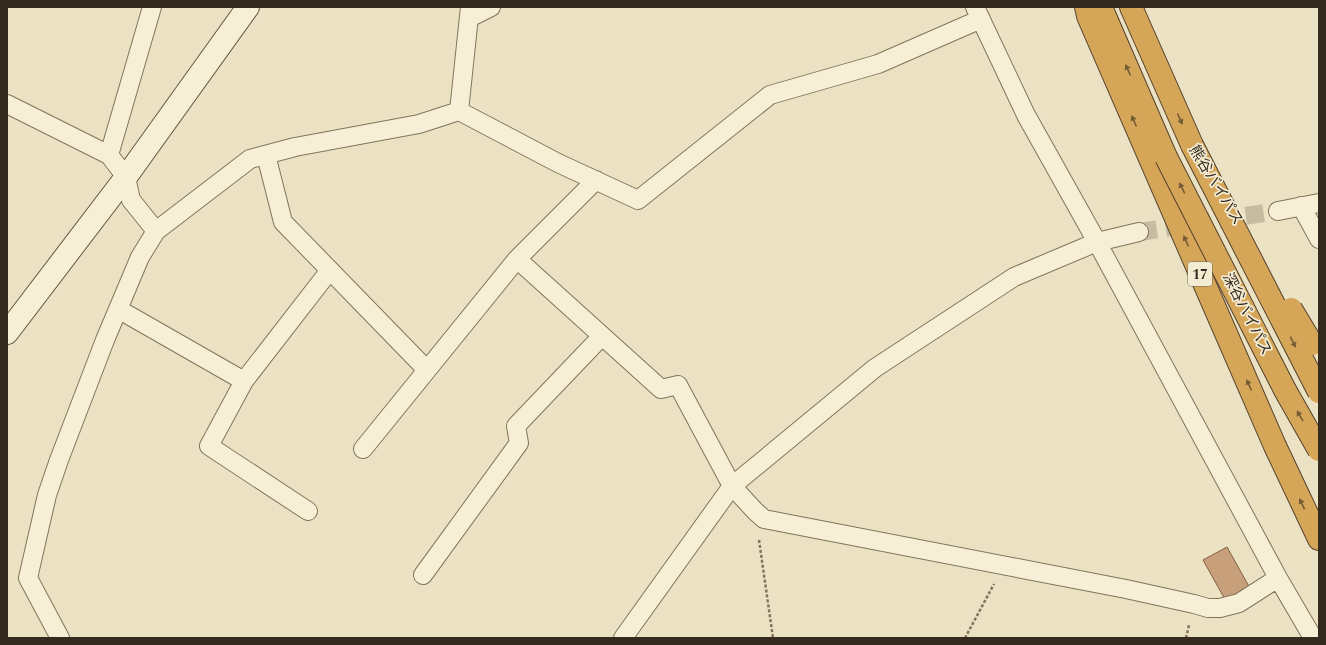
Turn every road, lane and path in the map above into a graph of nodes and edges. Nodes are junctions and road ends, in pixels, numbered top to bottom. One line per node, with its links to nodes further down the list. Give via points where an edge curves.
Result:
1 (152, 7): 12 (street)
2 (248, 7): 15 (street)
3 (491, 7): 7 (street)
4 (1086, 7): 38 (highway, 17, one-way to 4, via 1275,446 1094,31)
5 (1101, 7): 14 (highway, 熊谷バイパス / 17, one-way to 5)
6 (1130, 7): 11 (highway, 熊谷バイパス, one-way to 11)
7 (470, 12): 10 (street)
8 (978, 13): 16 (street, via 878,64 770,95 638,200); 23 (street, via 1026,115)
9 (7, 104): 12 (street)
10 (459, 111): 13 (street, via 419,124 295,147); 16 (street)
11 (1192, 145): 29 (highway, 熊谷バイパス, bridge); 32 (highway, 深谷バイパス, one-way to 32, bridge)
12 (109, 155): 15 (street)
13 (266, 155): 20 (street, via 250,158); 25 (street, via 283,222)
14 (1166, 157): 34 (highway, 深谷バイパス / 17, one-way to 14, bridge, via 1285,390)
15 (126, 177): 20 (street, via 132,200); 27 (street)
16 (596, 180): 24 (street)
17 (1319, 203): 18 (street)
18 (1301, 206): 19 (street); 22 (street)
19 (1278, 211)
20 (156, 231): 26 (street, via 140,257)
21 (1139, 232): 23 (street)
22 (1319, 239)
23 (1097, 242): 35 (street, via 1014,276 881,363); 41 (street)
24 (517, 259): 28 (street); 30 (street)
25 (330, 270): 30 (street); 31 (street)
26 (118, 309): 31 (street); 42 (street, via 47,495 28,578)
27 (7, 334)
28 (602, 336): 35 (street, via 661,389 678,386); 40 (street, via 516,426 519,443)
29 (1316, 349)
30 (427, 370): 33 (street)
31 (244, 381): 36 (street, via 209,446)
32 (1319, 392)
33 (363, 449)
34 (1319, 450)
35 (732, 486): 37 (street); 43 (street)
36 (308, 511)
37 (755, 511): 39 (street, via 772,520); 44 (path)
38 (1319, 539)
39 (1005, 566): 41 (street, via 1208,608 1239,603); 45 (path)
40 (423, 575)
41 (1278, 578): 46 (street)
42 (60, 638)
43 (623, 638)
44 (772, 638)
45 (965, 638)
46 (1313, 638)

